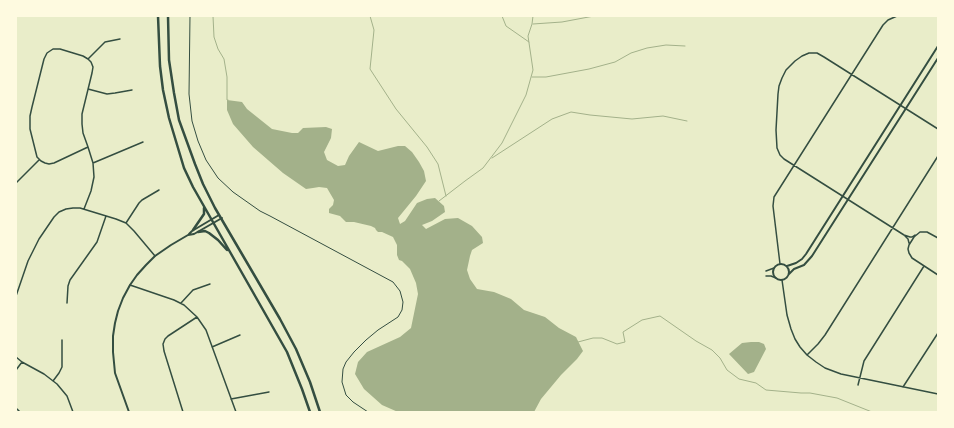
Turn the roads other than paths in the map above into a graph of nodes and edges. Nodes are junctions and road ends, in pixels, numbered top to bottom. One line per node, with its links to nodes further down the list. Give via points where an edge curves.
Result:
1 (158, 16): 24 (main road, via 160,66 168,118 184,168)
2 (168, 16): 26 (main road, via 168,47 179,120 194,164)
3 (897, 16): 8 (street, via 884,23)
4 (120, 39): 7 (street, via 105,42)
5 (938, 46): 11 (street)
6 (938, 58): 12 (street)
7 (88, 59): 9 (street, via 93,67); 17 (street, via 58,48 51,50 45,57 30,120 35,152)
8 (852, 74): 11 (street); 19 (street); 19 (street, via 814,53 798,58 786,70 778,90 776,142 780,155)
9 (88, 89): 10 (street, via 107,94); 15 (street, via 82,119)
10 (132, 90)
11 (900, 105): 12 (street); 22 (street)
12 (906, 109): 13 (street); 23 (street)
13 (938, 129)
14 (143, 142): 18 (street)
15 (88, 147): 17 (street, via 54,164 45,164); 18 (street)
16 (938, 156): 32 (street)
17 (39, 160): 20 (street)
18 (93, 163): 25 (street, via 92,186)
19 (794, 165): 22 (street); 42 (street, via 773,201)
20 (16, 183)
21 (159, 190): 31 (street, via 139,203)
22 (843, 196): 23 (street); 43 (street, via 804,257)
23 (848, 199): 32 (street); 47 (street, via 810,259)
24 (204, 206): 29 (main road); 33 (main road, via 204,214)
25 (84, 209): 27 (street); 54 (street, via 66,209 52,220 28,262)
26 (220, 215): 28 (main road); 29 (street)
27 (106, 216): 31 (street); 55 (street, via 97,242 70,280)
28 (222, 218): 30 (street); 80 (main road, via 296,349)
29 (211, 220): 30 (main road); 33 (street)
30 (213, 223): 34 (street); 40 (main road)
31 (126, 224): 41 (street)
32 (892, 228): 36 (street); 62 (street, via 825,335)
33 (193, 230): 35 (street)
34 (198, 232): 35 (street); 40 (main road, via 209,233)
35 (188, 235): 41 (street)
36 (904, 235): 37 (street); 39 (street)
37 (915, 235): 38 (street, via 925,231); 39 (street)
38 (938, 238)
39 (909, 245): 44 (street, via 910,257)
40 (230, 254): 79 (main road, via 286,352)
41 (155, 256): 53 (street)
42 (780, 264): 43 (street); 45 (street)
43 (787, 266): 47 (street)
44 (924, 266): 48 (street); 66 (street, via 864,361)
45 (774, 268): 46 (street); 50 (street, via 773,274)
46 (766, 271)
47 (789, 274): 51 (street)
48 (938, 275)
49 (766, 276): 50 (street)
50 (776, 278): 51 (street)
51 (782, 280): 62 (street, via 791,330)
52 (210, 284): 56 (street, via 194,290)
53 (130, 285): 56 (street); 76 (street, via 120,304 112,352 115,373)
54 (16, 296)
55 (67, 303)
56 (181, 303): 57 (street)
57 (197, 317): 61 (street, via 206,330); 77 (street, via 168,336 163,344)
58 (938, 333): 69 (street)
59 (240, 335): 61 (street)
60 (62, 340): 67 (street, via 62,367)
61 (212, 347): 72 (street)
62 (807, 355): 66 (street, via 830,370)
63 (16, 357): 64 (street)
64 (22, 362): 65 (street); 67 (street)
65 (16, 370)
66 (860, 378): 68 (street); 69 (street)
67 (53, 381): 75 (street, via 64,392)
68 (858, 386)
69 (903, 387): 71 (street)
70 (269, 392): 72 (street)
71 (938, 394)
72 (231, 399): 78 (street)
73 (17, 409): 74 (street)
74 (20, 412)
75 (73, 412)
76 (129, 412)
77 (183, 412)
78 (236, 412)
79 (310, 412)
80 (320, 412)

